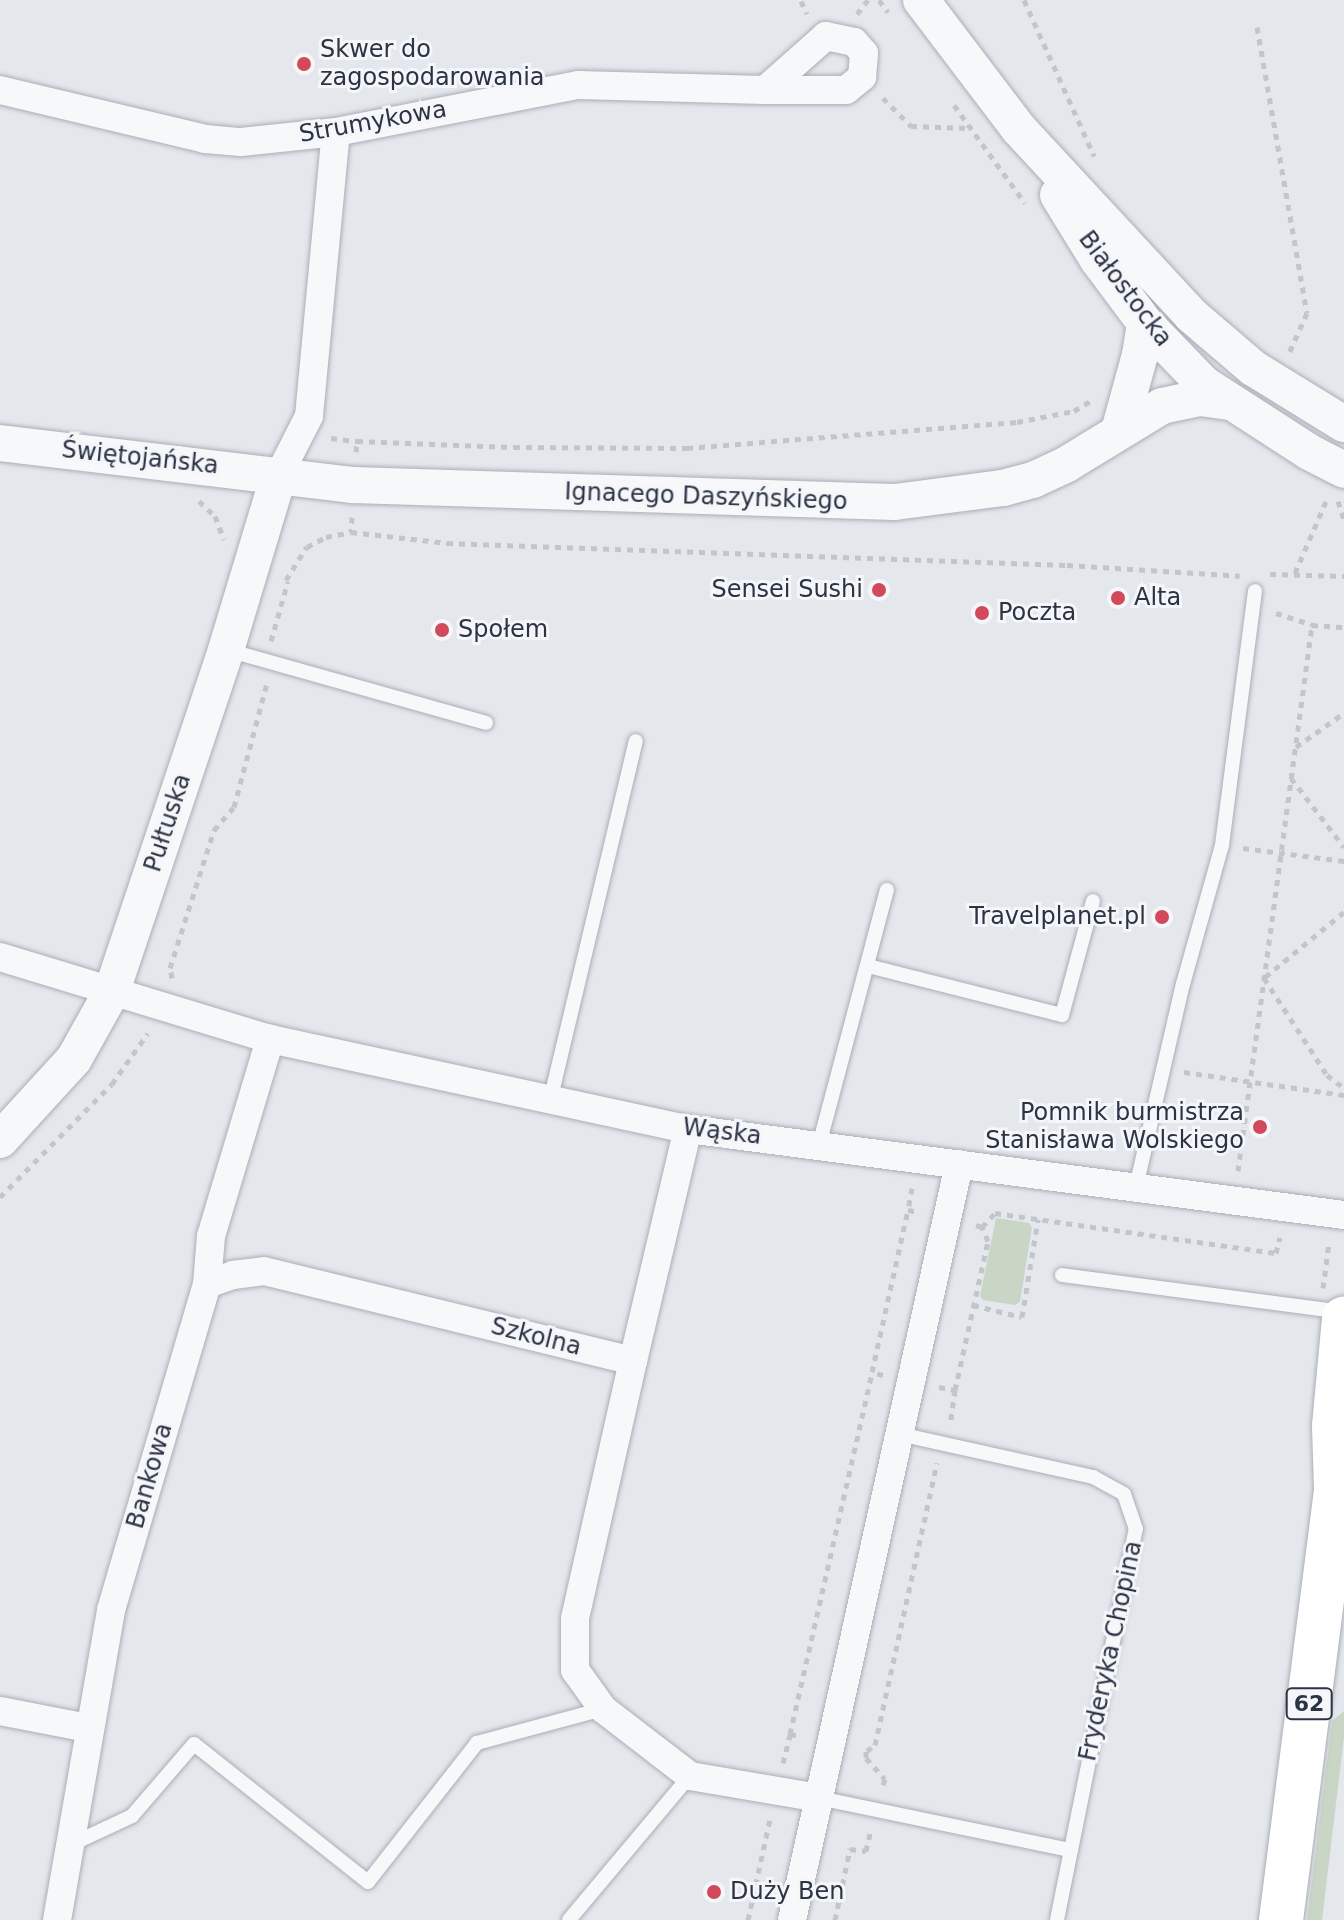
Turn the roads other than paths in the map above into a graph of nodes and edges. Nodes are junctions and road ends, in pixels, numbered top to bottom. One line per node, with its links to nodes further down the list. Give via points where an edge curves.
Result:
1 (927, 8): 4 (street, Białostocka)
2 (0, 90): 5 (street, Strumykowa, via 205,139 241,142)
3 (765, 90): 3 (street, Strumykowa, via 854,83 864,53 854,42 826,36); 5 (street, Strumykowa, via 578,85)
4 (1018, 128): 6 (street, Białostocka, via 1098,260); 8 (street, Białostocka, via 1191,315 1253,368)
5 (336, 132): 11 (street, via 309,416)
6 (1145, 323): 7 (street, Białostocka, via 1204,384); 9 (street)
7 (1229, 402): 9 (street, Ignacego Daszyńskiego, via 1180,400); 12 (street, Białostocka)
8 (1344, 424)
9 (1119, 431): 11 (street, Ignacego Daszyńskiego, via 1033,480 895,502 353,485)
10 (0, 443): 11 (street, Świętojańska)
11 (279, 475): 14 (street, Pułtuska)
12 (1337, 480)
13 (1255, 591): 28 (lane, via 1222,845)
14 (226, 650): 15 (lane); 21 (street, Pułtuska)
15 (486, 723)
16 (636, 741): 23 (lane)
17 (887, 890): 20 (lane)
18 (1093, 901): 20 (lane, via 1062,1015)
19 (0, 957): 21 (street, Wąska)
20 (868, 966): 26 (lane)
21 (112, 991): 22 (street, Wąska); 25 (street, Pułtuska, via 74,1059)
22 (270, 1039): 23 (street, Wąska); 31 (street, Bankowa, via 211,1236)
23 (550, 1101): 24 (street, Wąska)
24 (688, 1129): 26 (street, Wąska); 33 (street)
25 (0, 1140)
26 (819, 1145): 27 (street, Wąska)
27 (959, 1164): 28 (street, Wąska); 34 (street)
28 (1136, 1187): 29 (street, Wąska)
29 (1344, 1215)
30 (1062, 1275): 32 (lane)
31 (207, 1284): 33 (street, Szkolna, via 264,1271); 38 (street, Bankowa, via 111,1610)
32 (1344, 1315): 35 (main road, 62, via 1334,1426)
33 (633, 1361): 36 (street, via 575,1619 575,1670)
34 (899, 1434): 40 (street); 42 (lane, Fryderyka Chopina, via 1093,1477 1124,1494 1136,1529)
35 (1340, 1488): 47 (main road, 62)
36 (603, 1709): 39 (street); 41 (lane, via 477,1743 368,1882 194,1744 132,1816)
37 (0, 1711): 38 (street)
38 (88, 1728): 41 (street, Bankowa)
39 (690, 1776): 40 (street); 44 (lane)
40 (819, 1798): 42 (lane); 45 (street)
41 (67, 1846): 43 (street, Bankowa)
42 (1071, 1850): 46 (lane, Fryderyka Chopina)
43 (57, 1920)
44 (569, 1920)
45 (792, 1920)
46 (1057, 1920)
47 (1281, 1920)

